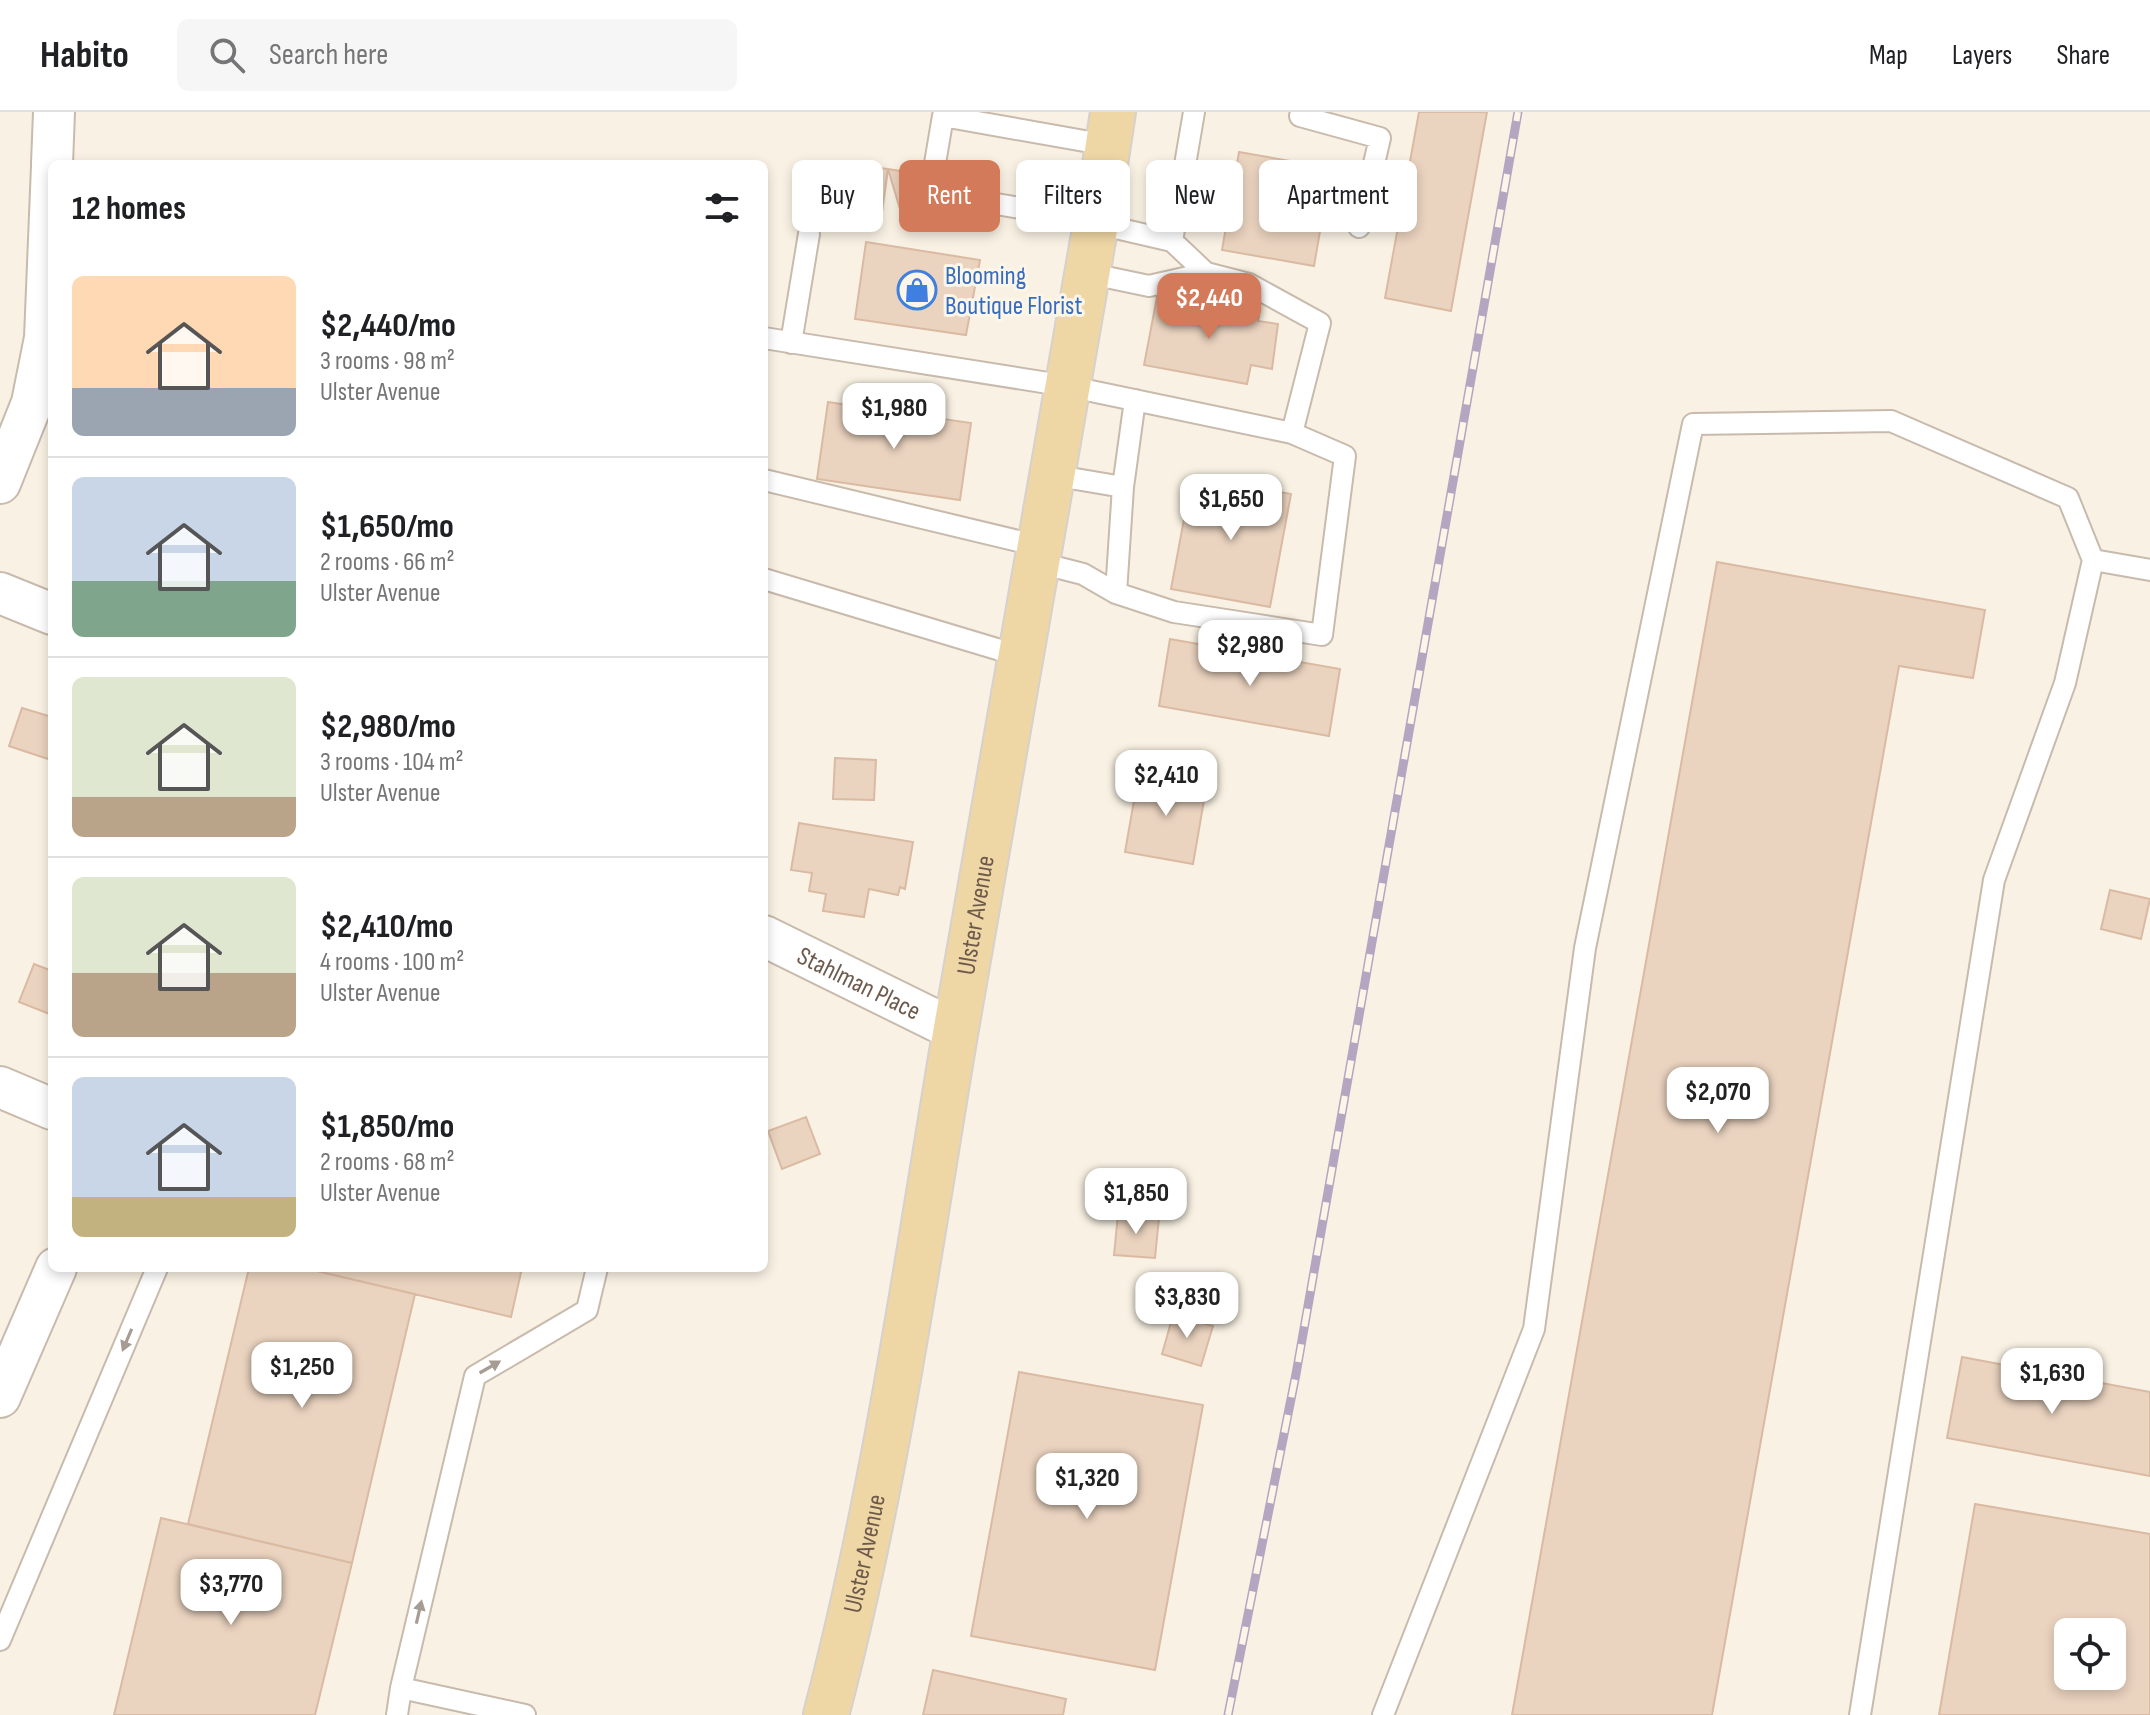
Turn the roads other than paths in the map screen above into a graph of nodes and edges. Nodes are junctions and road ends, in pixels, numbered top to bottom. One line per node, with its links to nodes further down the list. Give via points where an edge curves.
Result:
1 (54, 112): 5 (street)
2 (1194, 112): 12 (lane)
3 (1294, 113): 7 (lane, via 1380,138)
4 (1110, 128): 6 (main road, Ulster Avenue); 8 (lane, via 943,116 930,193)
5 (52, 160)
6 (1105, 160)
7 (1375, 160)
8 (1016, 207)
9 (1130, 231): 12 (lane)
10 (1094, 232): 14 (main road, Ulster Avenue)
11 (809, 234): 17 (lane)
12 (1172, 241): 15 (lane)
13 (48, 264): 23 (street, via 45,338 32,403)
14 (1087, 273): 15 (lane, via 1149,286); 18 (main road, Ulster Avenue)
15 (1206, 273): 20 (lane, via 1249,284 1320,323)
16 (768, 339): 17 (lane)
17 (791, 343): 18 (lane)
18 (1067, 386): 19 (lane); 21 (main road, Ulster Avenue)
19 (1135, 400): 20 (lane); 24 (lane)
20 (1292, 433): 30 (lane, via 1345,456 1322,635 1174,612)
21 (1052, 475): 24 (lane); 25 (main road, Ulster Avenue)
22 (768, 481): 25 (lane)
23 (0, 483)
24 (1123, 487): 30 (lane)
25 (1038, 554): 30 (lane); 32 (main road, Ulster Avenue)
26 (2093, 560): 27 (lane); 47 (lane, via 2068,498 1891,421 1693,424 1585,948 1534,1329); 48 (lane, via 2065,683 1994,880)
27 (2150, 570)
28 (768, 580): 32 (lane)
29 (0, 593): 31 (street)
30 (1116, 593)
31 (48, 612)
32 (1020, 656): 34 (main road, Ulster Avenue)
33 (768, 938): 34 (street, Stahlman Place)
34 (955, 1030): 46 (main road, Ulster Avenue, via 892,1416)
35 (0, 1087): 36 (street)
36 (48, 1107)
37 (54, 1272): 40 (street)
38 (155, 1272): 41 (lane, one-way to 41)
39 (596, 1272): 43 (lane, one-way to 39, via 475,1376 587,1310)
40 (0, 1397)
41 (8, 1601): 42 (lane)
42 (0, 1640)
43 (401, 1688): 44 (lane); 45 (lane)
44 (397, 1715)
45 (525, 1715)
46 (826, 1715)
47 (1383, 1715)
48 (1860, 1715)

